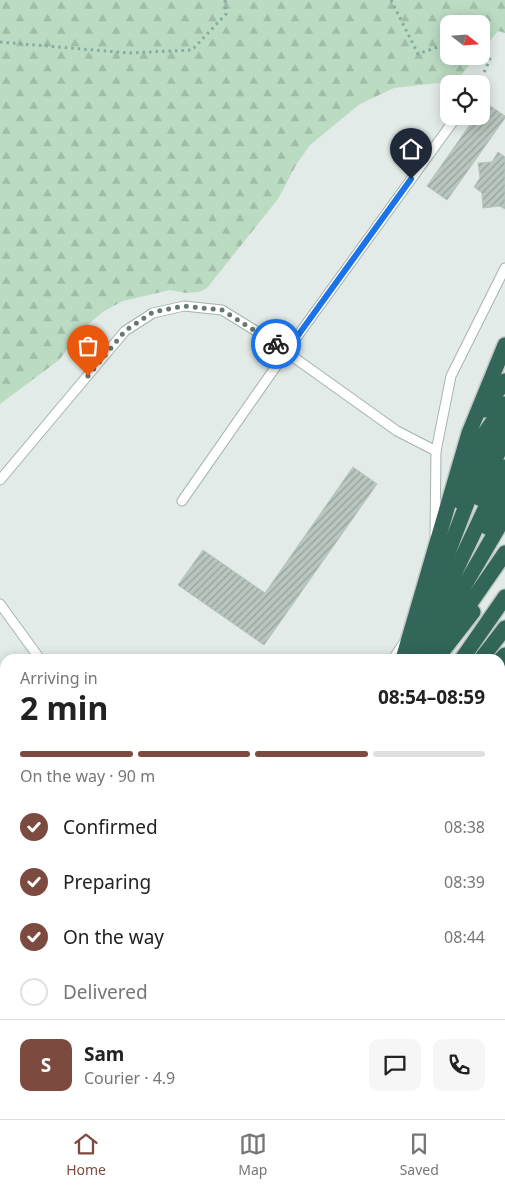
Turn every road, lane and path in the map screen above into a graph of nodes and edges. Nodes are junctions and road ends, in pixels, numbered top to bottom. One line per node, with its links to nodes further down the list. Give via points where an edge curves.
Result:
1 (225, 0): 3 (path, via 226,14 192,50 129,53)
2 (391, 0): 4 (path, via 418,54)
3 (0, 42)
4 (440, 46)
5 (450, 125): 8 (lane)
6 (505, 268): 14 (lane, via 451,376)
7 (505, 345): 12 (highway)
8 (286, 352): 14 (lane, via 398,431); 16 (lane, via 222,310 184,306 153,312 125,331); 18 (lane)
9 (505, 381): 12 (highway)
10 (505, 404): 33 (highway, via 480,440)
11 (505, 423): 34 (highway, via 478,474)
12 (469, 432): 21 (highway)
13 (505, 443): 35 (highway)
14 (436, 451): 21 (lane)
15 (505, 467): 36 (highway)
16 (0, 480)
17 (505, 492): 37 (highway)
18 (182, 501)
19 (505, 516): 38 (highway)
20 (505, 537): 39 (highway)
21 (435, 551): 28 (highway)
22 (505, 553): 40 (highway)
23 (505, 572): 41 (highway)
24 (505, 597): 42 (highway)
25 (0, 604): 30 (lane)
26 (505, 615): 43 (highway)
27 (505, 628): 44 (highway)
28 (412, 632): 31 (lane); 32 (highway)
29 (505, 640): 45 (highway)
30 (36, 654)
31 (397, 654)
32 (409, 654)
33 (410, 654)
34 (410, 654)
35 (410, 654)
36 (411, 654)
37 (421, 654)
38 (425, 654)
39 (430, 654)
40 (434, 654)
41 (441, 654)
42 (465, 654)
43 (476, 654)
44 (485, 654)
45 (493, 654)

